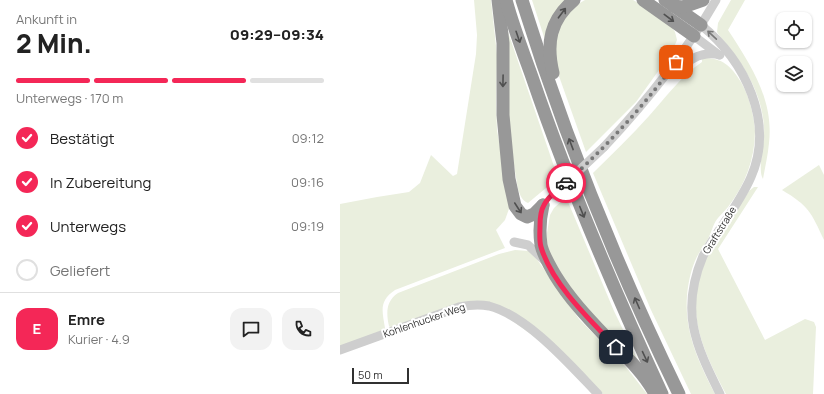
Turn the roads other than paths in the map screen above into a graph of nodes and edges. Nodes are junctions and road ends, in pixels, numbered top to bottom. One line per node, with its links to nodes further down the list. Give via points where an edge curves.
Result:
1 (498, 0): 14 (highway, one-way to 14, via 503,43 503,115 512,196 518,211 527,216 534,214)
2 (506, 0): 20 (highway, one-way to 20, via 578,203)
3 (522, 0): 13 (highway)
4 (574, 0): 13 (highway, one-way to 4, via 549,57 550,37 561,13)
5 (643, 0): 9 (highway, one-way to 9)
6 (703, 0): 8 (highway, via 683,7)
7 (716, 0): 9 (street)
8 (669, 3): 9 (highway)
9 (697, 31): 10 (street, Graftstraße); 11 (street, Graftstraße, one-way to 9, via 721,44); 12 (street)
10 (720, 55): 11 (street, Graftstraße); 12 (street, via 708,53 696,56)
11 (738, 69): 22 (street, Graftstraße, via 749,87 758,113 760,136 757,158 745,188 703,256 692,296 691,314 696,341)
12 (660, 83): 14 (street, bridge, via 604,147)
13 (561, 118): 21 (highway, one-way to 13, via 624,274)
14 (543, 205): 16 (highway, via 540,221 541,247)
15 (514, 242): 16 (street, via 534,249)
16 (552, 268): 19 (highway, via 580,310 643,375)
17 (340, 350): 18 (street, Kohlenhucker Weg, via 459,307 484,305 510,315 536,333)
18 (598, 394)
19 (655, 394)
20 (662, 394)
21 (679, 394)
22 (720, 394)

